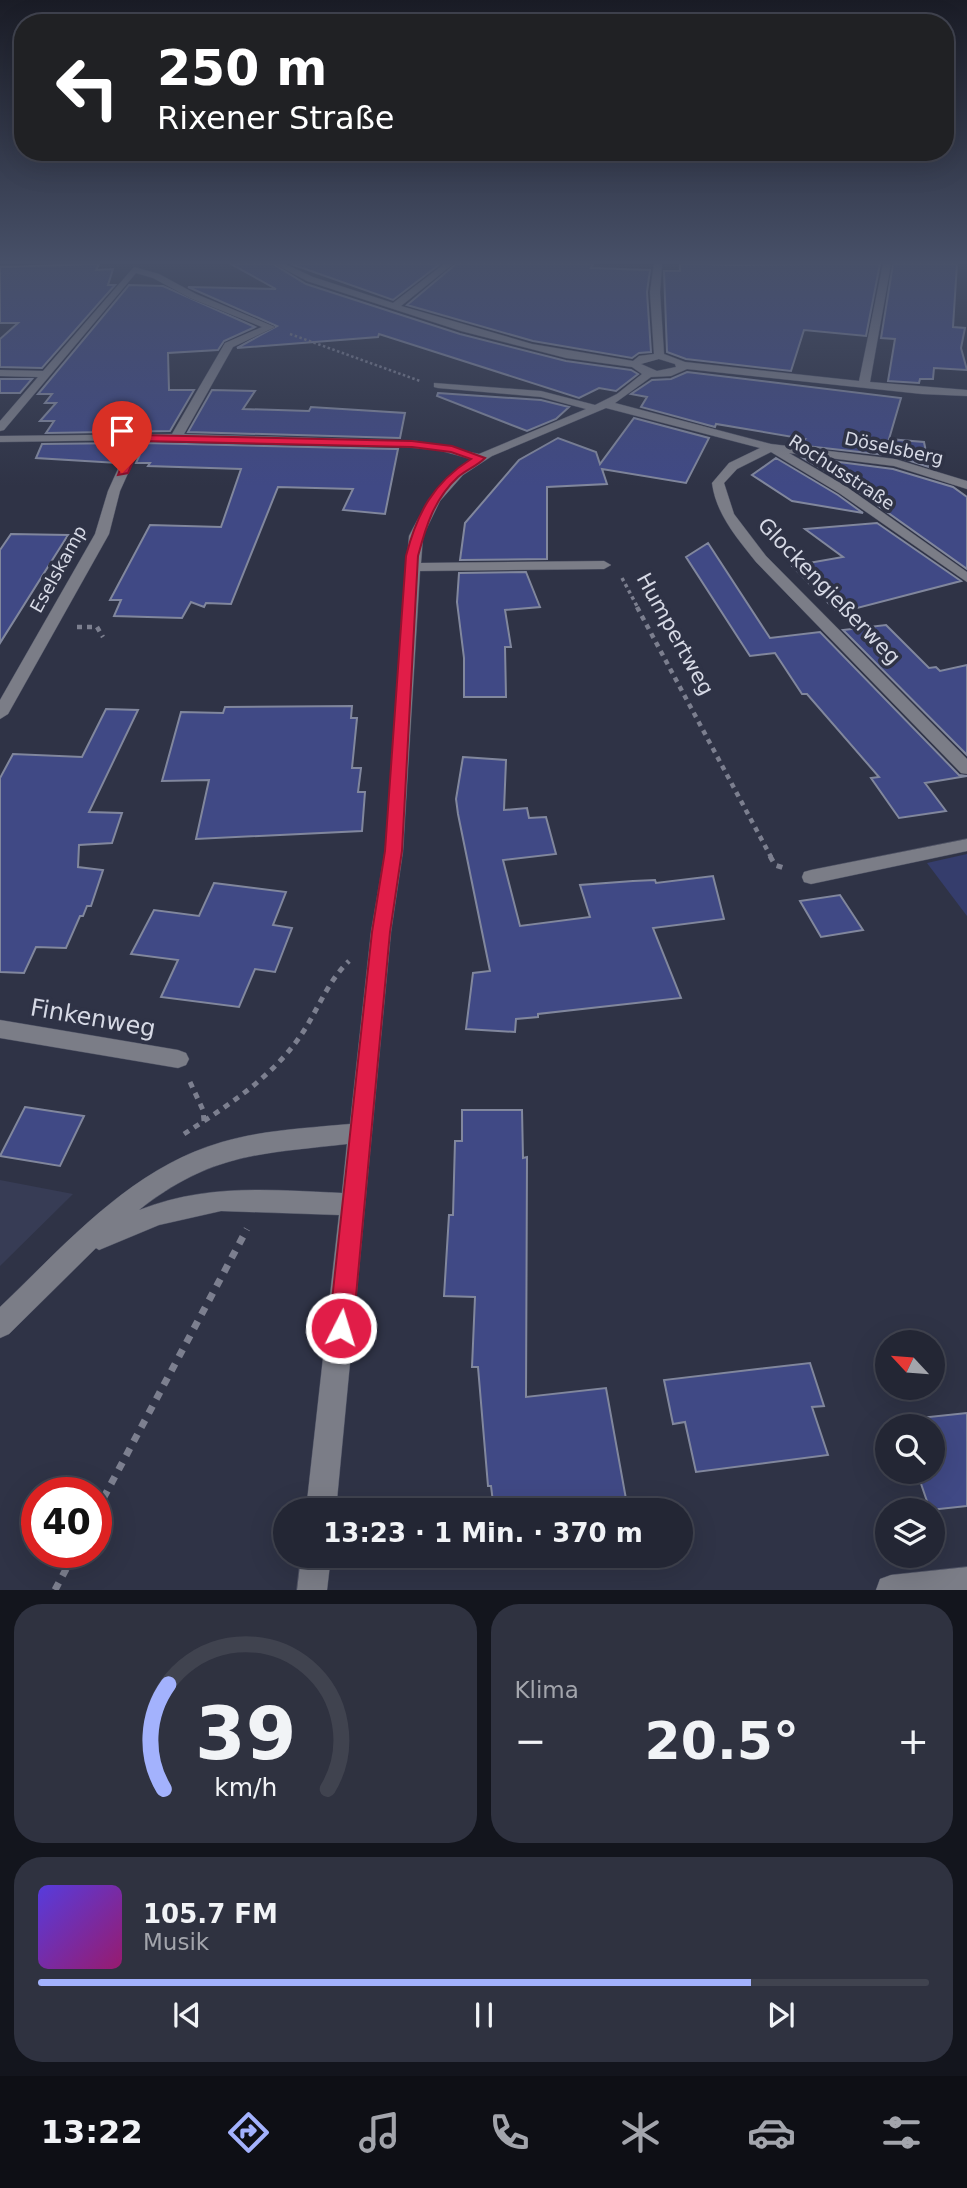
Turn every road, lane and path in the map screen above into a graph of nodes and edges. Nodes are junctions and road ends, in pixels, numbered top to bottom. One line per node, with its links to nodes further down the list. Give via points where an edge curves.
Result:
1 (75, 338): 12 (street)
2 (244, 338): 19 (street, via 229,345)
3 (300, 338): 13 (path)
4 (503, 338): 8 (street, via 568,357)
5 (659, 338): 7 (street)
6 (872, 338): 14 (street)
7 (660, 356): 8 (street); 9 (street)
8 (635, 364): 11 (street)
9 (682, 365): 11 (street, via 674,373); 14 (street)
10 (0, 373): 12 (street)
11 (649, 373): 16 (street, via 633,388)
12 (46, 374): 17 (street)
13 (438, 385): 16 (street, Rochusstraße, via 541,394)
14 (863, 385): 15 (street)
15 (967, 393)
16 (599, 406): 21 (street, Rochusstraße); 22 (street)
17 (0, 428)
18 (138, 438): 19 (street); 20 (street); 27 (street, Eselskamp, via 114,491 102,534)
19 (176, 438): 22 (street, via 412,444)
20 (0, 439)
21 (771, 447): 23 (street, Döselsberg, via 895,463); 26 (street, Rochusstraße, via 843,490); 28 (street, Glockengießerweg, via 720,477 718,490 737,528 761,559)
22 (480, 458): 25 (street, via 455,474 436,495 421,522)
23 (967, 485)
24 (604, 565): 25 (street); 30 (path, Humpertweg, via 621,576 775,864)
25 (412, 567): 31 (street, via 394,851)
26 (967, 578)
27 (0, 714)
28 (967, 769)
29 (967, 845): 30 (street)
30 (811, 877)
31 (381, 932): 34 (path, via 337,971 305,1029 280,1060 252,1088); 35 (street)
32 (0, 1029): 33 (street, Finkenweg)
33 (178, 1059): 34 (path)
34 (204, 1121): 36 (path)
35 (360, 1133): 38 (street); 39 (street, via 269,1143 204,1158 156,1184)
36 (173, 1142)
37 (261, 1200): 38 (street); 39 (street, via 222,1200 158,1214); 41 (path)
38 (352, 1204): 42 (street)
39 (86, 1243): 40 (street)
40 (0, 1325)
41 (112, 1482)
42 (322, 1498)
43 (67, 1568): 46 (path)
44 (315, 1568): 47 (street)
45 (967, 1582): 48 (street)
46 (55, 1590)
47 (312, 1590)
48 (891, 1590)

